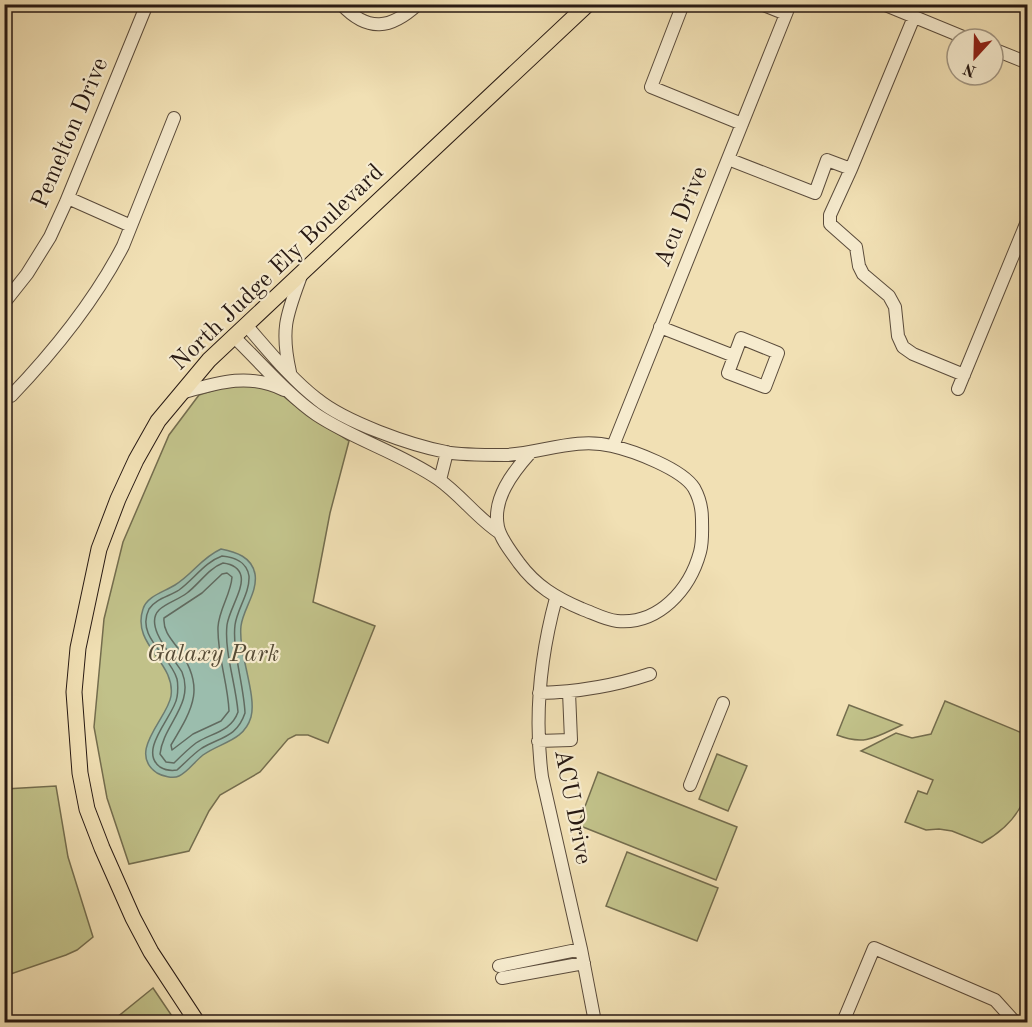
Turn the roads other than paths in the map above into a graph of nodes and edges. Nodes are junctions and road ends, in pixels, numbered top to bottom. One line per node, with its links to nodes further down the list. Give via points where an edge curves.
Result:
1 (7, 4): 10 (street)
2 (147, 4): 19 (street, Pemelton Drive)
3 (341, 4): 4 (street, via 358,19 373,24 390,24)
4 (418, 4)
5 (588, 4): 22 (main road, North Judge Ely Boulevard)
6 (683, 4): 16 (street, via 651,87)
7 (761, 4): 9 (street)
8 (883, 4): 11 (street)
9 (788, 9): 16 (street, Acu Drive)
10 (4, 10)
11 (914, 17): 12 (street); 18 (street)
12 (945, 29)
13 (1005, 54): 14 (street)
14 (1028, 63)
15 (174, 118): 21 (street)
16 (742, 124): 17 (street, Acu Drive)
17 (728, 159): 18 (street, via 815,193 827,160); 25 (street, Acu Drive)
18 (851, 169): 29 (street, via 832,210 830,224 856,247 863,274 889,296 903,347)
19 (68, 198): 21 (street); 23 (street, Pemelton Drive, via 50,237)
20 (1028, 219): 29 (street)
21 (131, 226): 33 (street, via 114,264 76,321)
22 (303, 272): 24 (main road, North Judge Ely Boulevard); 28 (street, via 285,330)
23 (4, 303)
24 (246, 325): 26 (main road, North Judge Ely Boulevard); 28 (street)
25 (660, 327): 27 (street); 34 (street, Acu Drive)
26 (233, 336): 31 (main road, North Judge Ely Boulevard); 32 (street)
27 (734, 356): 27 (street, via 728,373 765,387 778,352 741,338)
28 (291, 374): 35 (street, via 317,400 352,421)
29 (964, 375): 30 (street)
30 (958, 389)
31 (181, 393): 32 (street, via 240,379 261,381); 48 (main road, North Judge Ely Boulevard, via 158,421 136,460 99,549 78,648 74,692 87,809 133,918)
32 (294, 395): 37 (street, via 315,414)
33 (11, 396)
34 (613, 446): 36 (street, via 565,444); 39 (street, via 676,472 694,488 702,509 700,552 672,602 645,618 616,621)
35 (447, 452): 36 (street); 37 (street)
36 (530, 453): 38 (street, via 502,494)
37 (440, 480): 38 (street)
38 (500, 533): 39 (street, via 531,580)
39 (556, 598): 42 (street, ACU Drive, via 546,634)
40 (650, 674): 41 (street)
41 (569, 692): 42 (street); 44 (street, via 572,740)
42 (539, 693): 44 (street, ACU Drive)
43 (723, 703): 45 (street)
44 (538, 741): 46 (street, ACU Drive, via 542,777)
45 (690, 785)
46 (581, 949): 47 (street, ACU Drive); 47 (street, via 500,972)
47 (584, 963): 49 (street, ACU Drive)
48 (197, 1023)
49 (595, 1023)
50 (843, 1023): 51 (street, via 874,948 995,1000)
51 (1015, 1023)

